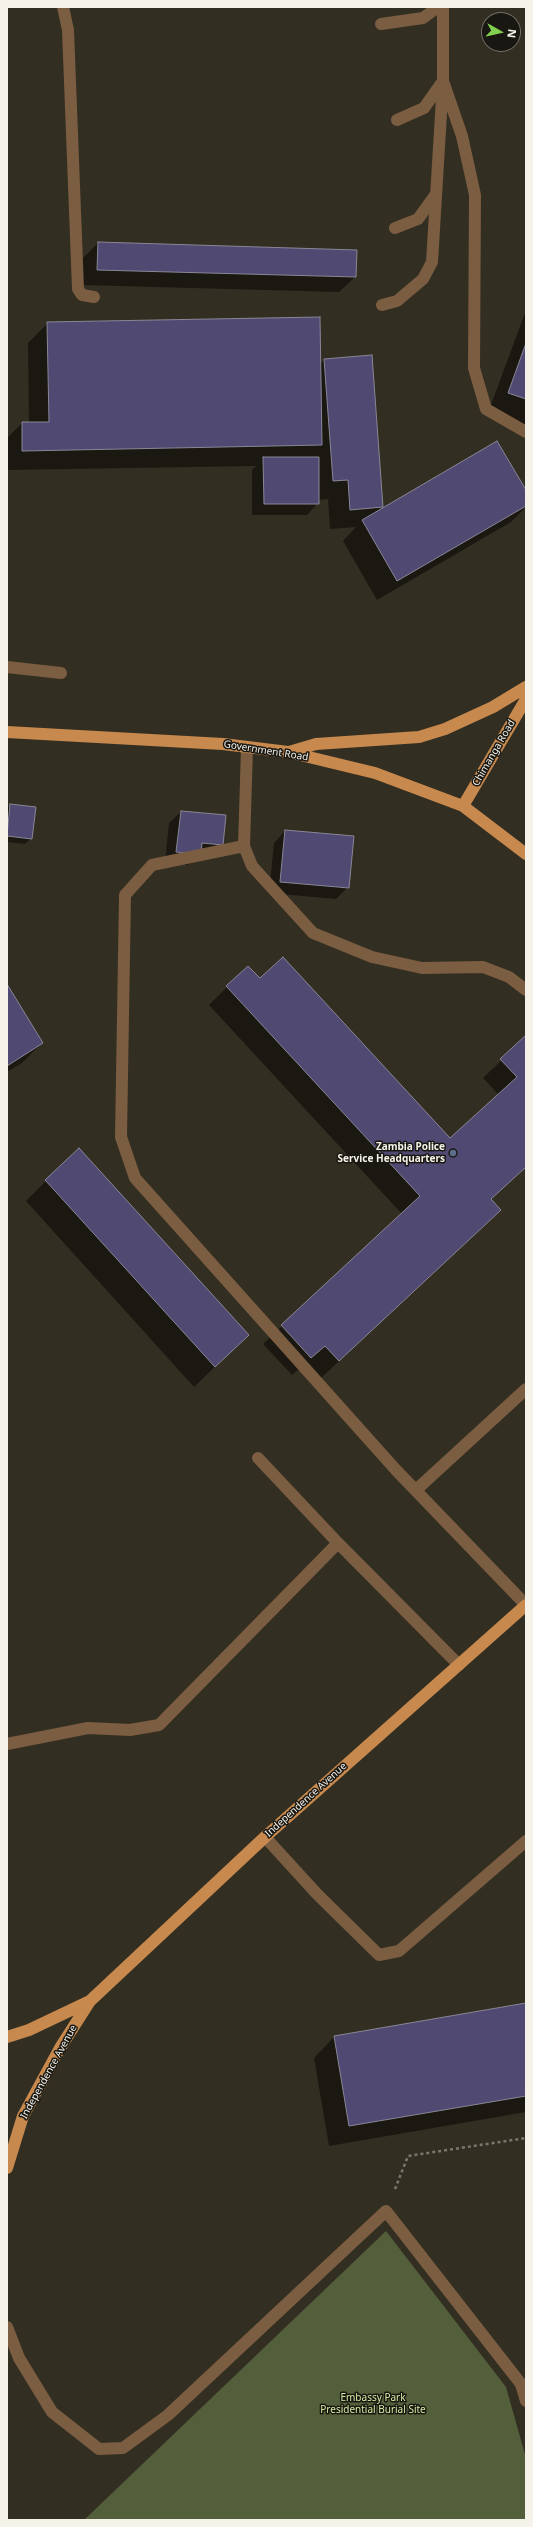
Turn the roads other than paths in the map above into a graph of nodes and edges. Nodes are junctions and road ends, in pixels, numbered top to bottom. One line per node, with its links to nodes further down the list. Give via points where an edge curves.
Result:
1 (63, 7): 9 (street, via 69,46 78,289 82,295)
2 (438, 7): 4 (street, via 423,18)
3 (443, 7): 5 (street)
4 (381, 24)
5 (443, 82): 6 (street, via 424,108); 7 (street); 11 (street, via 462,136 475,195 474,368 486,409)
6 (397, 120)
7 (436, 194): 8 (street, via 418,219); 10 (street, via 432,262 423,280 397,301)
8 (395, 228)
9 (94, 297)
10 (382, 305)
11 (526, 432)
12 (7, 667): 13 (street)
13 (61, 673)
14 (526, 687): 18 (main road, via 492,707 445,729 419,737 316,744)
15 (526, 699): 19 (main road, Chimanga Road)
16 (7, 732): 17 (main road, Government Road, via 223,744)
17 (247, 748): 18 (main road, Government Road); 20 (street)
18 (288, 752): 19 (main road, Government Road, via 375,773)
19 (463, 806): 21 (main road, Government Road)
20 (244, 846): 22 (street, via 252,866 313,933 372,957 422,968 483,967 508,977); 25 (street, via 152,865 125,895 120,1138 135,1178)
21 (526, 854)
22 (526, 990)
23 (526, 1389): 25 (street)
24 (258, 1458): 26 (street)
25 (416, 1490): 27 (street)
26 (338, 1543): 28 (street); 29 (street, via 159,1725 130,1730 88,1728)
27 (526, 1605): 28 (main road, Independence Avenue)
28 (459, 1665): 30 (main road, Independence Avenue)
29 (7, 1744)
30 (265, 1836): 31 (street, via 317,1894 380,1955 399,1951); 32 (main road, Independence Avenue)
31 (526, 1841)
32 (90, 2000): 33 (main road, Independence Avenue, via 29,2030); 34 (main road, Independence Avenue, via 23,2116)
33 (7, 2037)
34 (7, 2168)
35 (7, 2327): 36 (street, via 19,2358 52,2412 99,2449 123,2448 168,2415 386,2212 521,2384)
36 (526, 2401)

